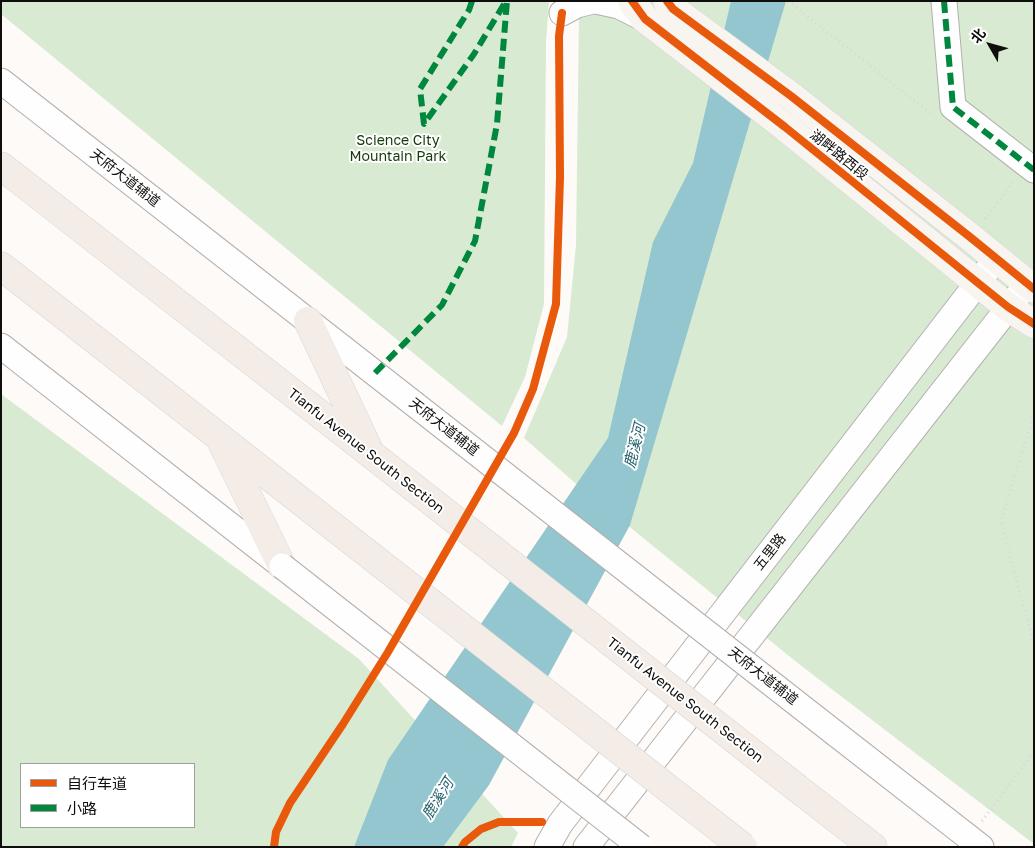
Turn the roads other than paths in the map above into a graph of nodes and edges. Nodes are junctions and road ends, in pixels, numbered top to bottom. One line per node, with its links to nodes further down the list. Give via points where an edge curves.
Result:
1 (564, 1): 2 (street, via 562,13)
2 (594, 1): 5 (street)
3 (667, 1): 9 (main road, 湖畔路西段)
4 (944, 1): 8 (street, via 953,107)
5 (639, 10): 11 (main road, 湖畔路西段)
6 (1, 81): 14 (street, 天府大道辅道)
7 (1, 166): 18 (highway, Tianfu Avenue South Section)
8 (1030, 167)
9 (996, 260): 11 (street, 五里路); 12 (main road, 湖畔路西段)
10 (1, 266): 17 (highway)
11 (978, 283): 13 (main road, 湖畔路西段); 21 (street, 五里路, via 560,824)
12 (1030, 287): 13 (street)
13 (1008, 307): 15 (main road, 湖畔路西段); 22 (street)
14 (308, 321): 18 (highway); 20 (street, 天府大道辅道, bridge)
15 (1034, 324)
16 (1, 346): 19 (street)
17 (219, 437): 19 (highway); 24 (highway, bridge)
18 (370, 454): 25 (highway, Tianfu Avenue South Section, bridge)
19 (282, 566): 23 (street, bridge)
20 (975, 842)
21 (547, 847)
22 (586, 847)
23 (641, 847)
24 (744, 847)
25 (873, 847)

